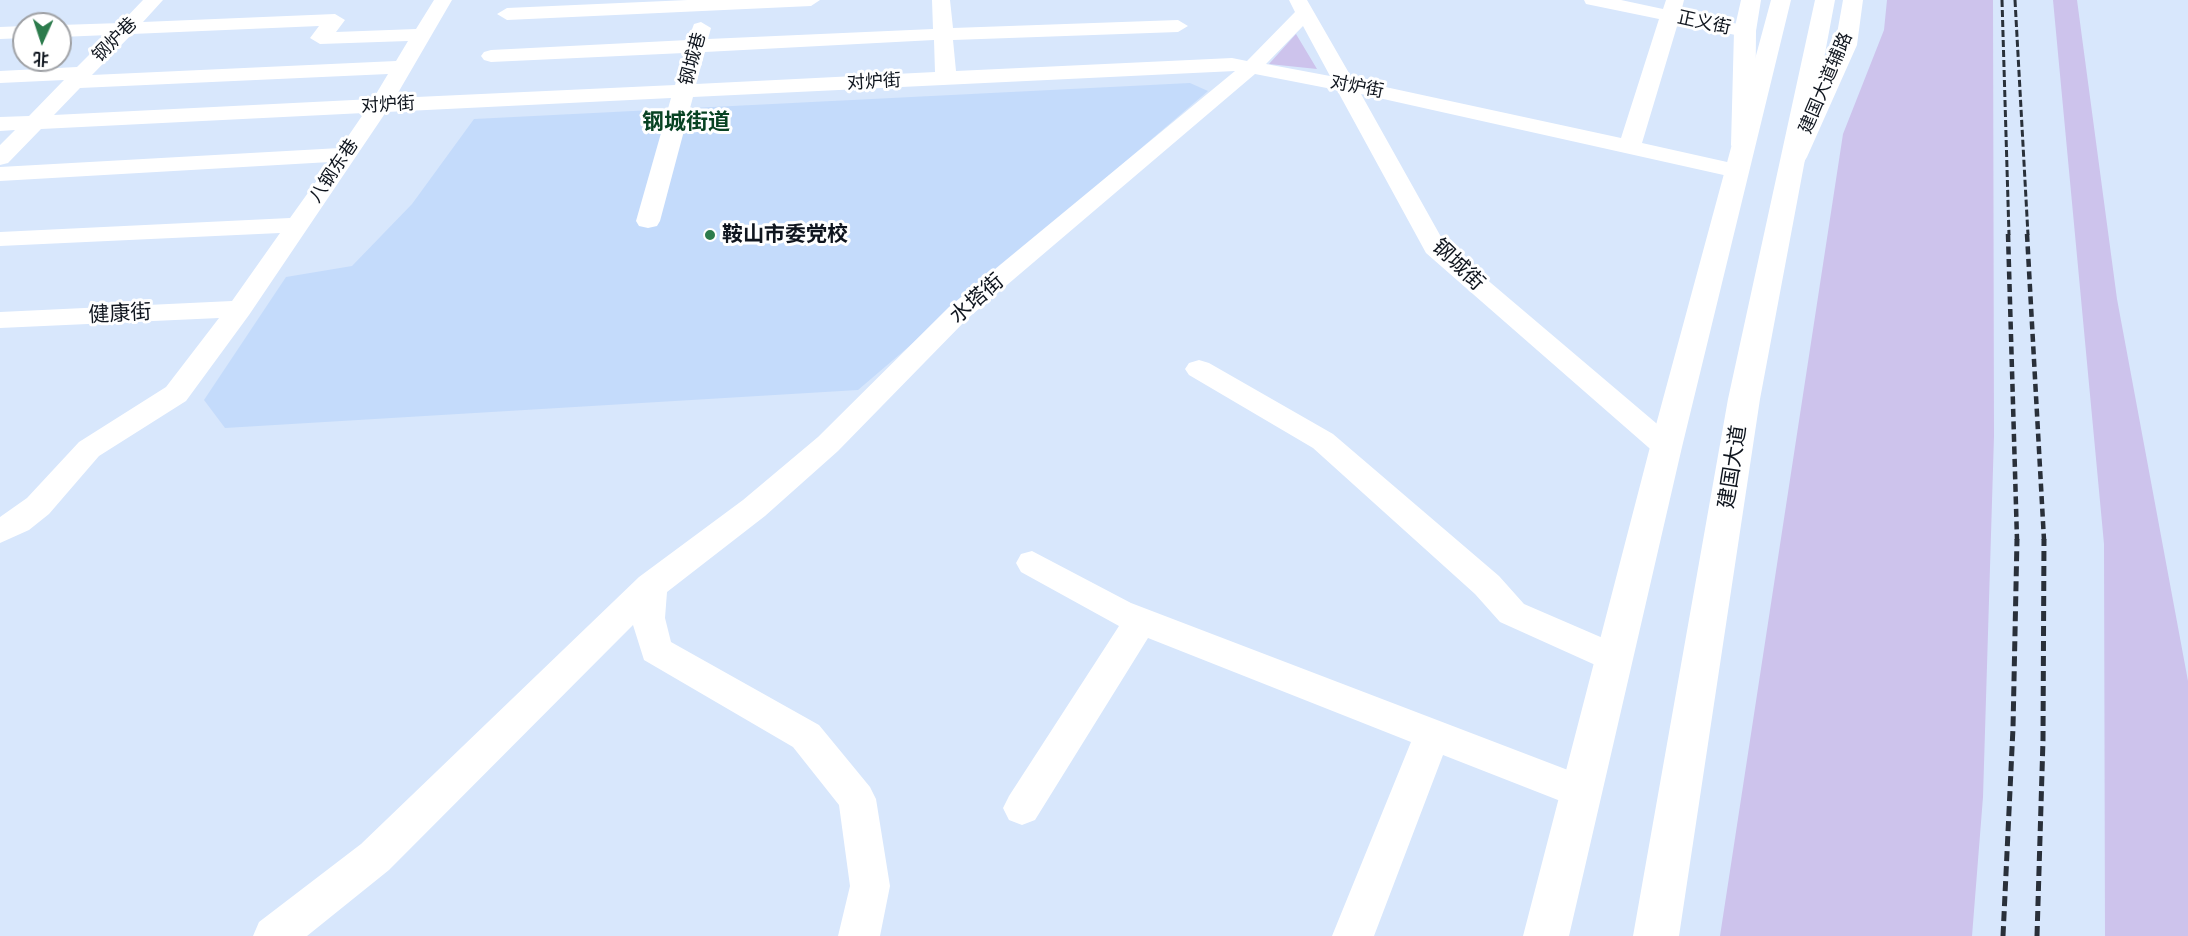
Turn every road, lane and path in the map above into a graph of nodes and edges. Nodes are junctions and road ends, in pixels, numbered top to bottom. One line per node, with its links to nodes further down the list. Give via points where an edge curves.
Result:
1 (154, 0): 15 (street, 钢炉巷)
2 (443, 0): 19 (street, 八钢东巷)
3 (810, 0): 10 (street)
4 (941, 0): 18 (street)
5 (1593, 0): 12 (street, 正义街)
6 (1751, 0): 17 (main road)
7 (1781, 0): 35 (main road)
8 (1825, 0): 36 (main road, 建国大道)
9 (1853, 0): 36 (main road, 建国大道辅路, via 1846,45)
10 (708, 2): 13 (street); 20 (street, 钢城巷)
11 (1301, 7): 23 (street, 水塔街); 27 (street, 钢城街)
12 (1673, 8): 17 (street, 正义街); 32 (street)
13 (507, 14)
14 (1178, 26): 18 (street)
15 (126, 29): 16 (street); 19 (street, via 335,20 321,38); 25 (street, 钢炉巷)
16 (72, 31)
17 (1745, 32): 35 (main road)
18 (943, 34): 20 (street); 26 (street)
19 (422, 35): 22 (street, 八钢东巷)
20 (696, 46): 21 (street); 28 (street, 钢城巷)
21 (491, 56)
22 (402, 67): 25 (street); 29 (street, 八钢东巷)
23 (1252, 67): 26 (street, 对炉街, via 1232,64); 27 (street, 对炉街); 47 (street, 水塔街, via 958,313 878,396 754,508)
24 (0, 77): 25 (street)
25 (78, 77): 30 (street, 钢炉巷)
26 (946, 78): 28 (street, 对炉街)
27 (1347, 85): 32 (street, 对炉街); 44 (street, 钢城街, via 1435,248)
28 (684, 91): 29 (street, 对炉街); 38 (street, 钢城巷)
29 (380, 105): 30 (street, 对炉街); 33 (street, 八钢东巷)
30 (34, 122): 31 (street, 对炉街); 34 (street, 钢炉巷)
31 (0, 124)
32 (1630, 146): 35 (street, 对炉街)
33 (346, 154): 37 (street); 39 (street, 八钢东巷)
34 (0, 158)
35 (1740, 159): 44 (main road)
36 (1792, 164): 57 (main road, 建国大道, via 1744,399)
37 (0, 174)
38 (648, 221)
39 (297, 225): 40 (street); 41 (street, 八钢东巷)
40 (0, 239)
41 (240, 309): 42 (street, 健康街); 45 (street, 八钢东巷, via 176,394 89,449 38,506)
42 (0, 320)
43 (1199, 369): 49 (street, via 1323,441 1487,585 1512,613)
44 (1665, 447): 49 (main road)
45 (0, 531)
46 (1032, 563): 48 (street, via 1119,612)
47 (651, 586): 53 (street, 水塔街, via 375,857); 54 (street, via 648,618 656,650 806,736 857,799 870,886)
48 (1141, 620): 50 (street); 52 (street)
49 (1614, 658): 51 (main road)
50 (1433, 734): 51 (street); 55 (street)
51 (1581, 792): 56 (main road)
52 (1022, 808)
53 (274, 936)
54 (859, 936)
55 (1353, 936)
56 (1546, 936)
57 (1656, 936)

